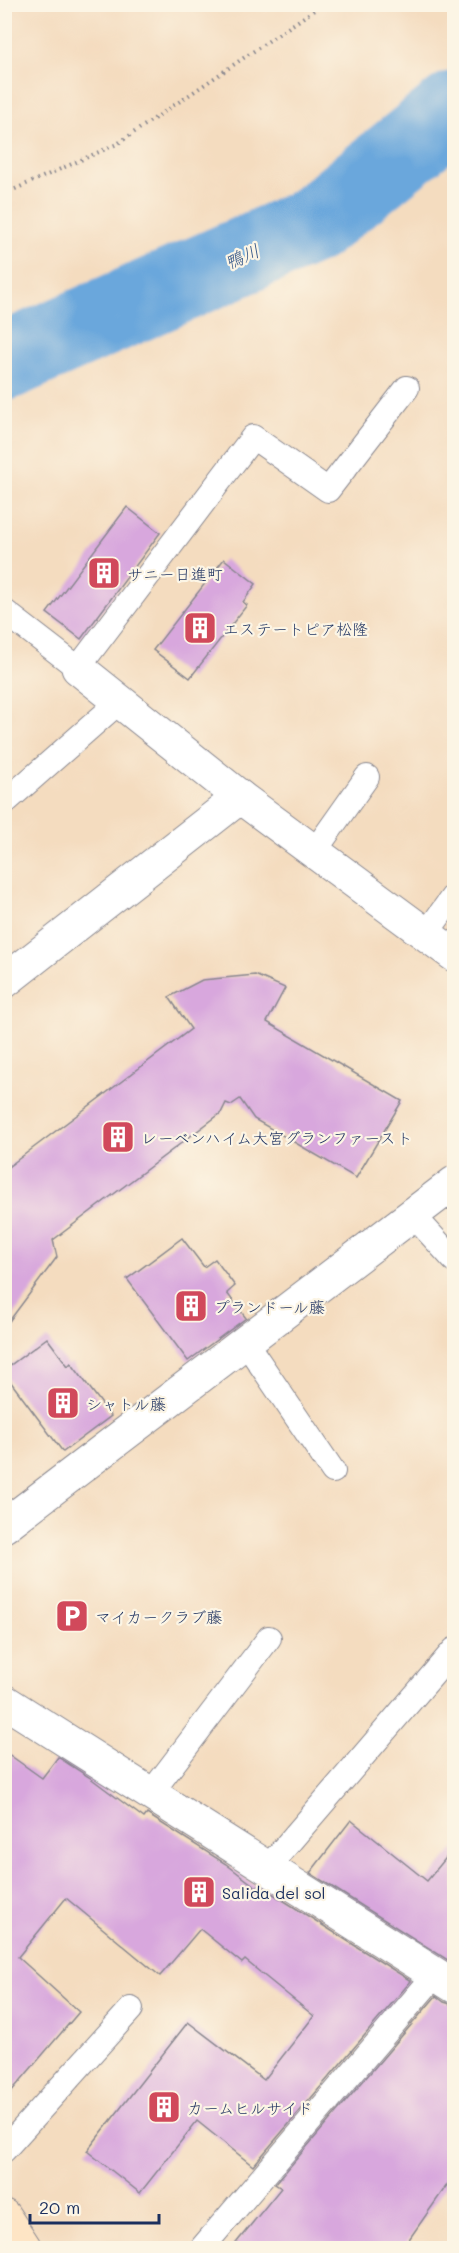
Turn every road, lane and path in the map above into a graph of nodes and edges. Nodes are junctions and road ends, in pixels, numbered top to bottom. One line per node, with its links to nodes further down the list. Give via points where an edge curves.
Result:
1 (323, 4): 2 (path, via 117,144)
2 (4, 194)
3 (407, 388): 5 (lane, via 328,490 253,437)
4 (4, 611): 5 (lane)
5 (78, 668): 6 (street)
6 (120, 701): 8 (street); 9 (lane)
7 (366, 777): 10 (lane)
8 (240, 797): 10 (street); 14 (street)
9 (4, 803)
10 (314, 852): 12 (street)
11 (454, 895): 12 (lane)
12 (426, 934): 13 (street)
13 (454, 956)
14 (4, 982)
15 (454, 1183): 16 (street)
16 (413, 1215): 17 (lane); 18 (street)
17 (454, 1260)
18 (246, 1343): 19 (lane); 20 (street)
19 (333, 1471)
20 (4, 1527)
21 (269, 1638): 24 (lane)
22 (454, 1650): 25 (lane)
23 (4, 1701): 24 (street)
24 (151, 1793): 25 (street)
25 (268, 1867): 26 (street)
26 (445, 1980): 31 (lane)
27 (131, 2009): 28 (lane)
28 (4, 2150)
29 (4, 2216): 30 (main road)
30 (25, 2248)
31 (202, 2248)

